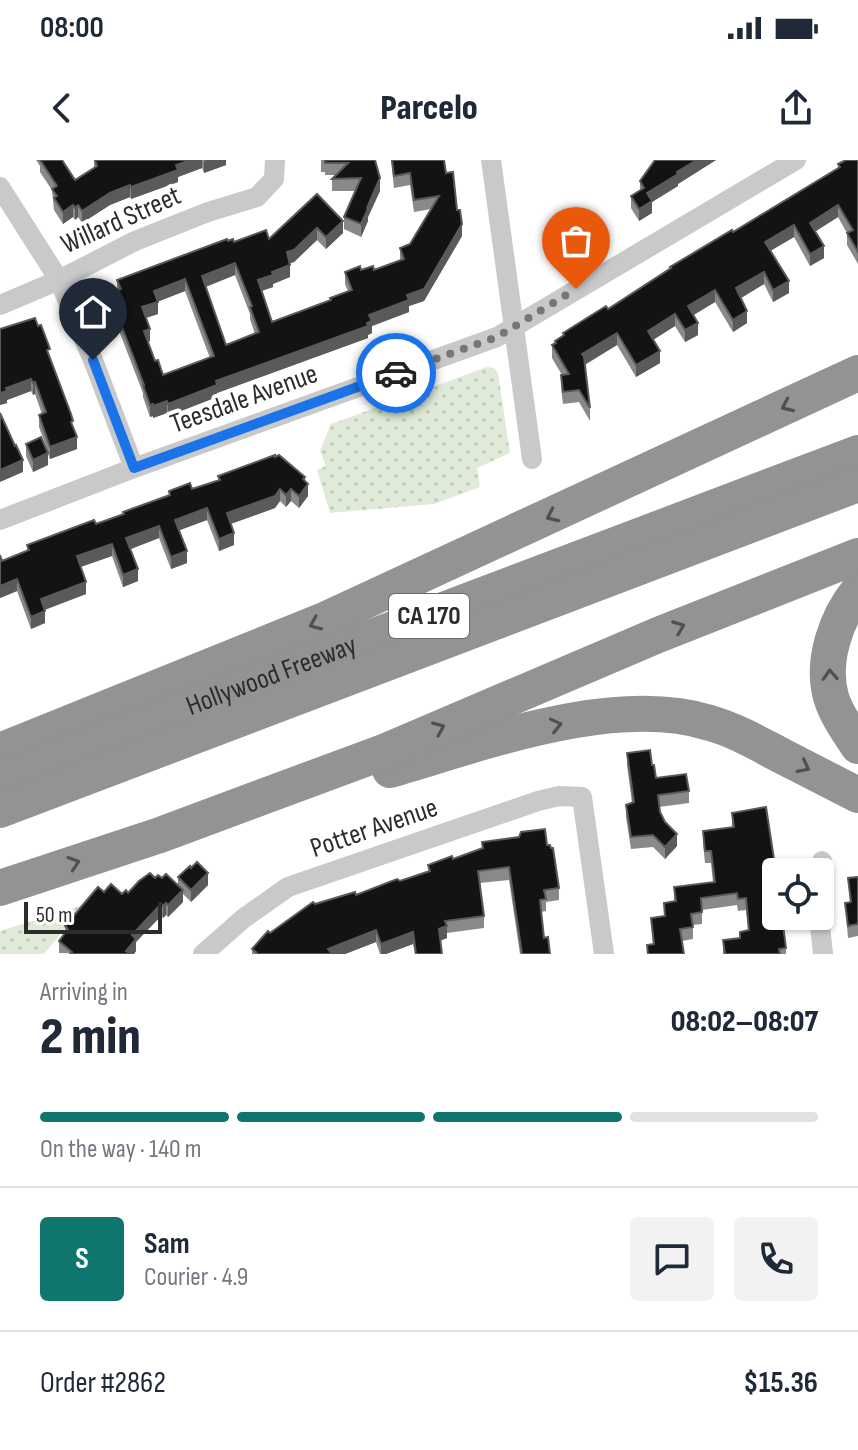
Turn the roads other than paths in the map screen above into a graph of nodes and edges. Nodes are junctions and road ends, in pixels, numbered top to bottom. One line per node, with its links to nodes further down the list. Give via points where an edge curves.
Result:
1 (275, 160): 5 (street, Willard Street, via 274,179 257,197 135,241)
2 (491, 160): 7 (street)
3 (796, 160): 7 (street, Teesdale Avenue)
4 (0, 187): 5 (street)
5 (59, 280): 6 (street, Willard Street); 11 (street)
6 (0, 305)
7 (513, 327): 10 (street); 11 (street, Teesdale Avenue)
8 (858, 373): 19 (highway, one-way to 19, via 322,621)
9 (858, 453): 20 (highway, Hollywood Freeway / CA 170)
10 (532, 459)
11 (134, 468): 15 (street, Teesdale Avenue)
12 (858, 470): 21 (highway)
13 (858, 484): 23 (highway)
14 (858, 510): 24 (highway, Hollywood Freeway / CA 170)
15 (0, 520)
16 (858, 556): 25 (highway, one-way to 16, via 386,751)
17 (858, 591): 18 (highway, one-way to 17, via 831,696 828,664 834,633)
18 (858, 746)
19 (0, 751)
20 (0, 778)
21 (0, 794)
22 (858, 795): 25 (highway, one-way to 22, via 511,735 634,713 710,723)
23 (0, 810)
24 (0, 834)
25 (157, 836): 26 (highway, one-way to 25)
26 (0, 888)
27 (820, 930): 30 (street)
28 (203, 954): 29 (street, Potter Avenue, via 288,887 559,796 582,797)
29 (604, 954)
30 (823, 954)

